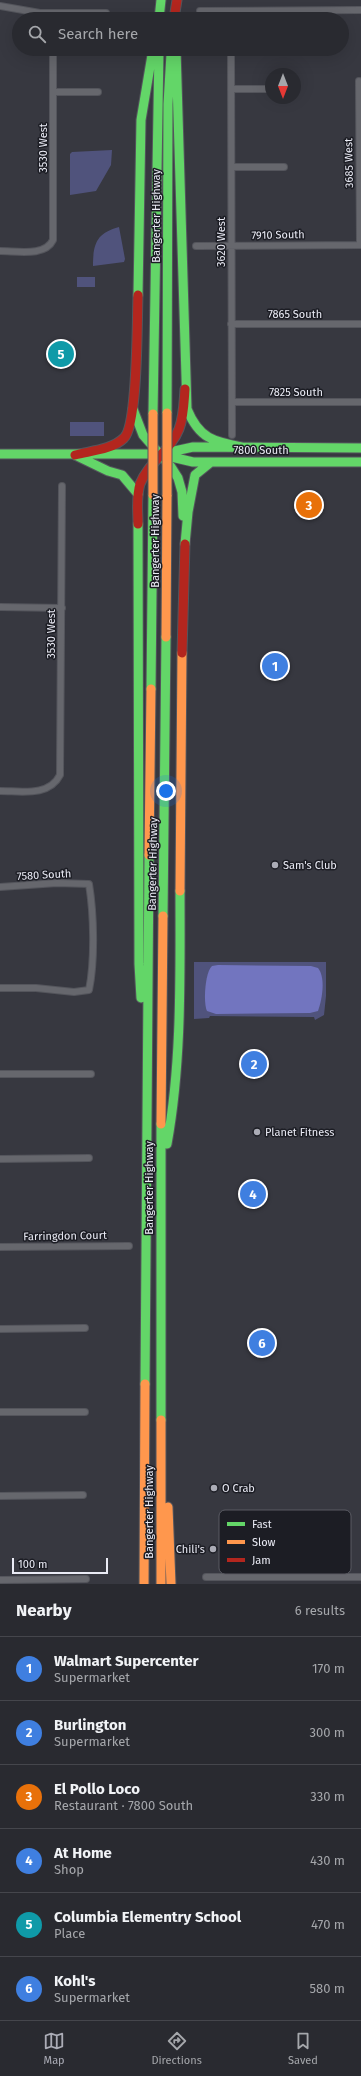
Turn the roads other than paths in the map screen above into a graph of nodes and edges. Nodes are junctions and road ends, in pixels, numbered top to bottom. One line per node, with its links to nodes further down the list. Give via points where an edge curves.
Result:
1 (161, 0): 7 (main road)
2 (177, 0): 8 (main road)
3 (0, 6): 6 (street)
4 (361, 10): 10 (street)
5 (200, 11): 9 (street)
6 (35, 12)
7 (160, 12)
8 (176, 12)
9 (208, 12)
10 (309, 12)
11 (53, 56): 20 (street, 3530 West)
12 (152, 56): 33 (main road, via 141,120 139,273)
13 (159, 56): 50 (main road, Bangerter Highway, bridge)
14 (171, 56): 55 (main road, Bangerter Highway, bridge, via 168,104)
15 (176, 56): 30 (main road)
16 (231, 56): 18 (street, 3620 West)
17 (359, 81): 24 (street, 3685 West)
18 (231, 89): 19 (street); 22 (street, 3620 West)
19 (265, 89)
20 (53, 92): 21 (street); 27 (street, 3530 West, via 54,234 50,245 40,251)
21 (98, 92)
22 (232, 167): 23 (street); 26 (street, 3620 West)
23 (284, 167)
24 (361, 245): 26 (street, 7910 South)
25 (196, 246): 26 (street, 7910 South)
26 (231, 246): 28 (street, 3620 West)
27 (0, 251)
28 (231, 324): 29 (street, 7865 South); 31 (street, 3620 West)
29 (360, 324)
30 (185, 389): 35 (main road, via 192,425 201,434 210,440); 38 (main road, via 181,426 176,437)
31 (232, 402): 32 (street, 7825 South); 34 (street, 3620 West)
32 (361, 402)
33 (133, 408): 38 (main road, via 143,435); 39 (main road, via 128,431 120,443)
34 (232, 435)
35 (247, 448): 36 (main road, 7800 South); 38 (main road, 7800 South, via 193,447)
36 (361, 448)
37 (0, 454): 39 (main road, 7800 South)
38 (161, 454): 39 (main road, 7800 South); 40 (main road, 7800 South, via 194,462); 43 (main road, via 144,475); 44 (main road, via 181,485)
39 (75, 455): 43 (main road, via 108,471 122,474)
40 (211, 462): 41 (main road, 7800 South); 44 (main road, via 195,475)
41 (361, 462)
42 (62, 486): 46 (street, 3530 West)
43 (138, 494): 50 (main road, via 139,964)
44 (185, 554): 55 (main road, via 178,1013 174,1098)
45 (0, 607): 46 (street)
46 (62, 608): 47 (street, 3530 West, via 61,766 56,782 42,790)
47 (0, 791)
48 (0, 887): 49 (street, 7580 South, via 57,883 89,884 92,976 89,990 74,992)
49 (0, 988)
50 (146, 1064): 65 (main road, Bangerter Highway)
51 (0, 1074): 52 (street)
52 (91, 1074)
53 (89, 1158): 54 (street)
54 (0, 1159)
55 (162, 1168): 60 (main road, Bangerter Highway)
56 (129, 1246): 57 (street, Farringdon Court)
57 (0, 1247)
58 (0, 1328): 59 (street)
59 (85, 1328)
60 (161, 1376): 73 (main road, Bangerter Highway); 74 (main road, via 167,1422)
61 (0, 1412): 62 (street)
62 (85, 1412)
63 (0, 1496): 64 (street)
64 (83, 1496)
65 (144, 1540): 71 (main road); 72 (main road, Bangerter Highway)
66 (206, 1577): 67 (street)
67 (361, 1577)
68 (86, 1579): 70 (street)
69 (0, 1580): 70 (street)
70 (42, 1582)
71 (138, 1584)
72 (144, 1584)
73 (161, 1584)
74 (171, 1584)

